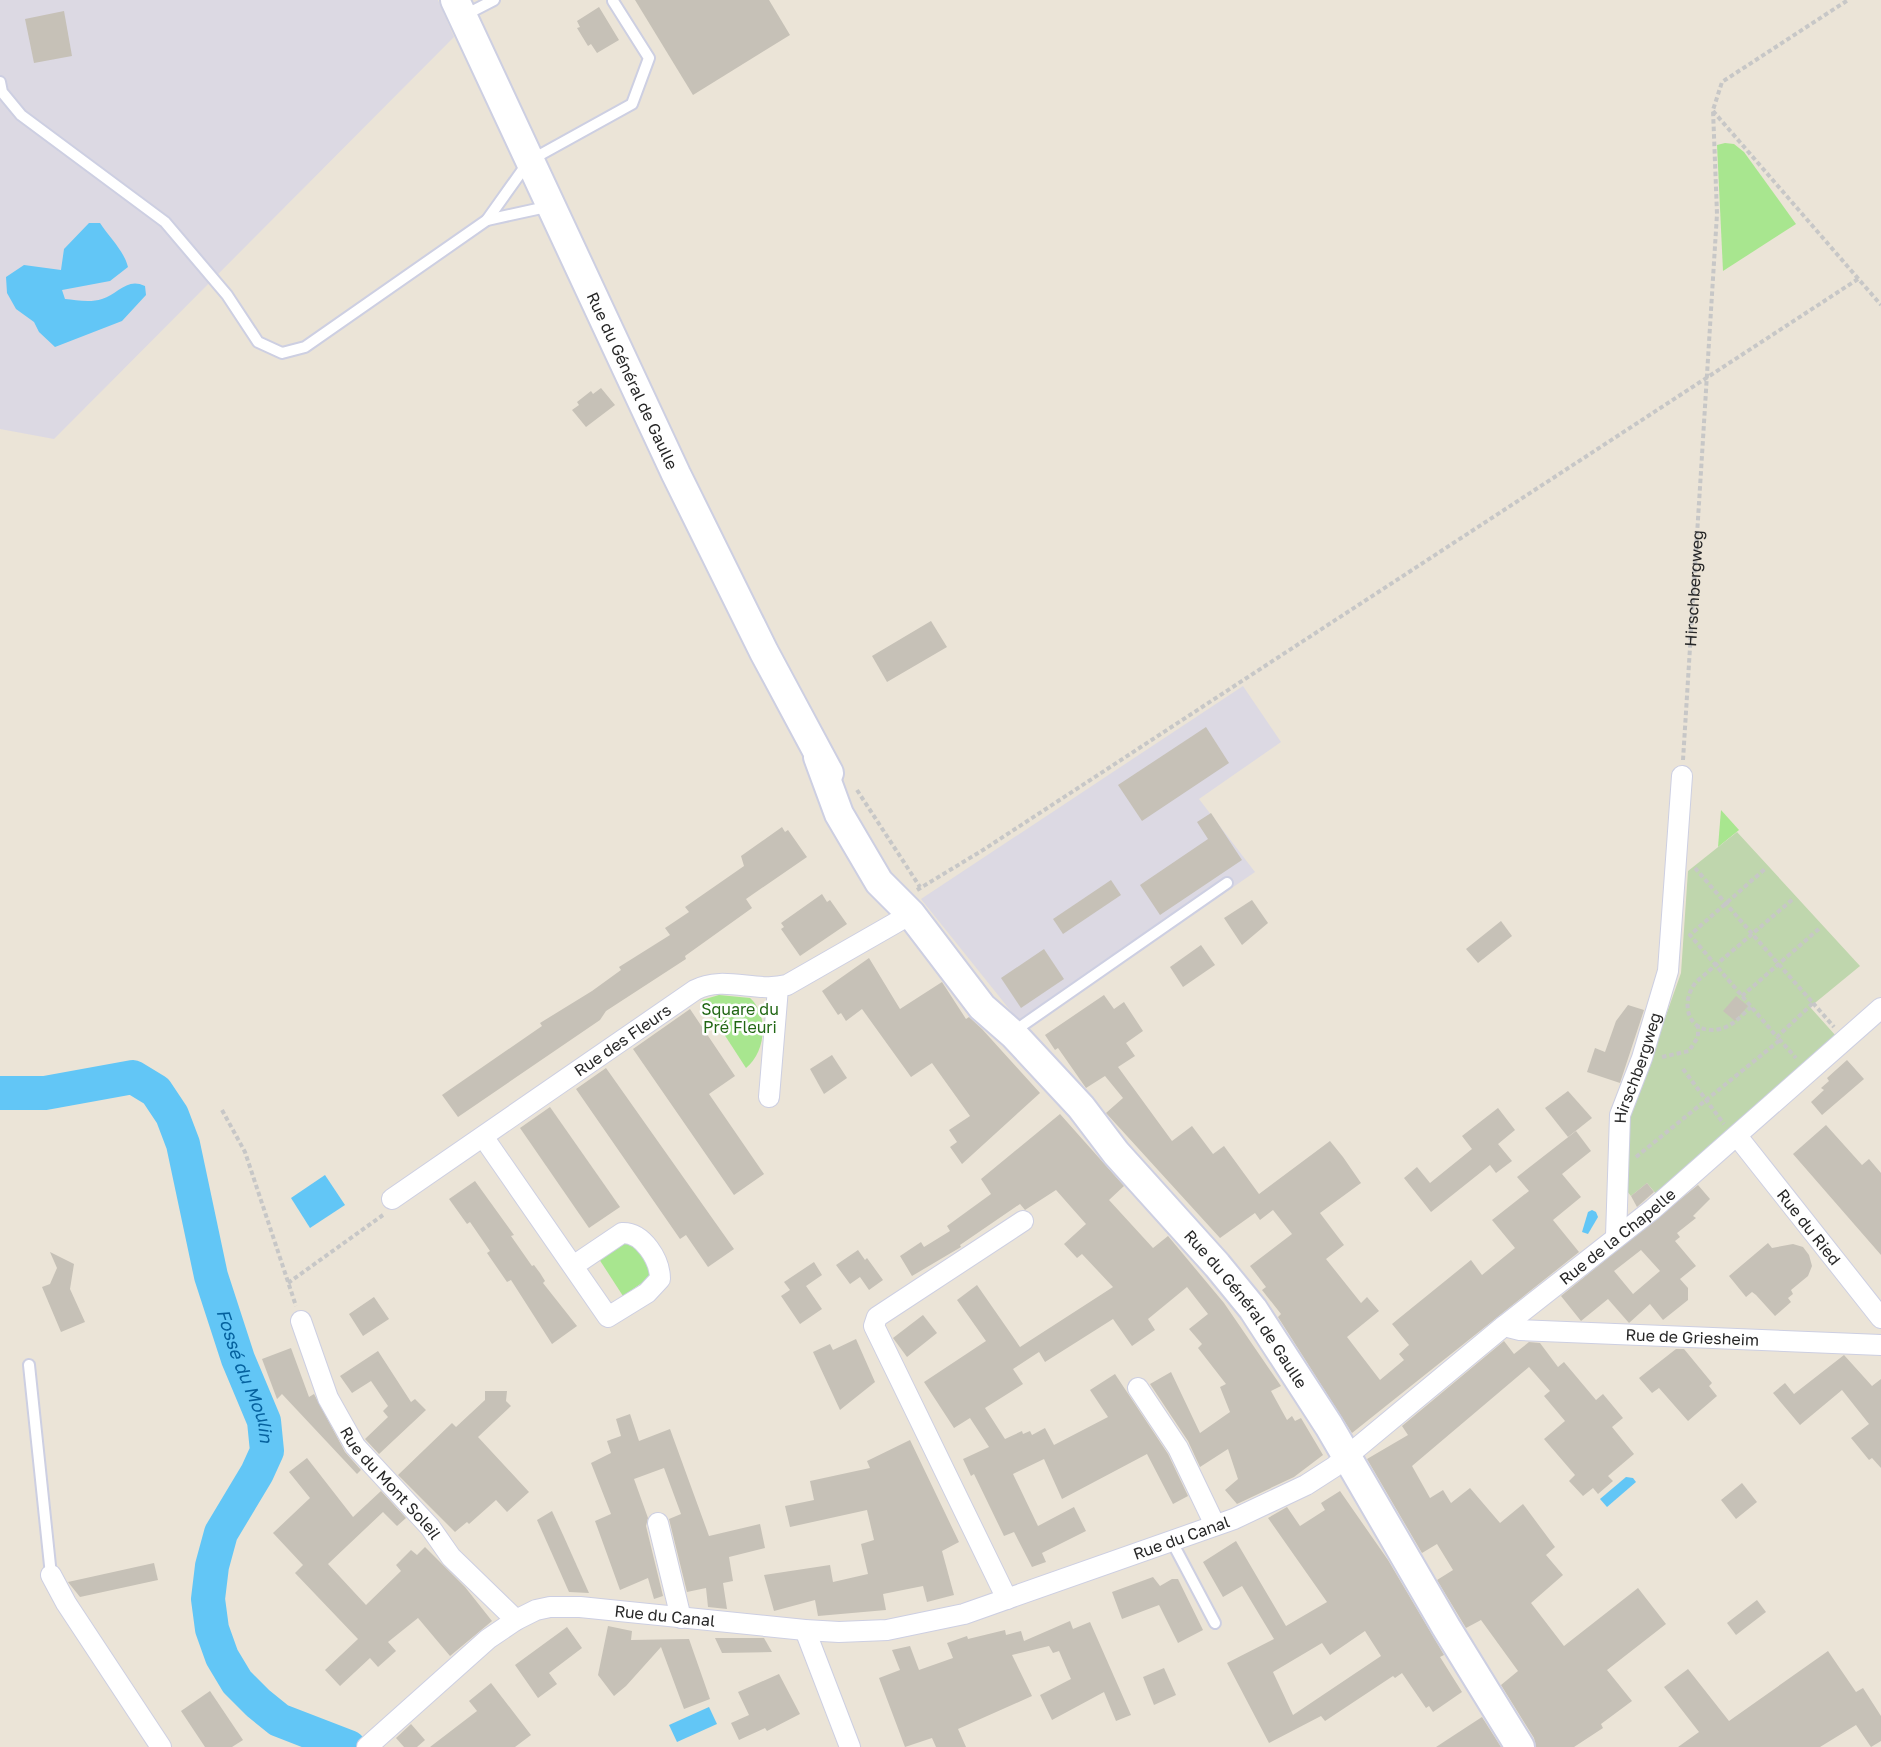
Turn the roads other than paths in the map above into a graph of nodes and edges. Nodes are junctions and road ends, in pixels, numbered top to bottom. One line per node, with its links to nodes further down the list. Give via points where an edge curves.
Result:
1 (494, 0): 3 (lane)
2 (613, 1): 5 (lane, via 649,58 632,104)
3 (458, 8): 5 (street, Rue du Général de Gaulle)
4 (0, 81): 7 (lane, via 2,92 21,116 165,222 227,295 258,342 282,353 305,347)
5 (529, 161): 6 (street, Rue du Général de Gaulle); 7 (lane)
6 (551, 206): 7 (lane); 10 (street, Rue du Général de Gaulle, via 676,474 818,757 839,814 892,898)
7 (487, 220)
8 (1682, 776): 19 (street, Hirschbergweg, via 1668,971 1620,1115)
9 (1227, 883): 13 (lane)
10 (908, 905): 11 (street, Rue des Fleurs, via 794,982); 13 (street, Rue du Général de Gaulle, via 982,1007)
11 (778, 988): 14 (street); 16 (street, Rue des Fleurs, via 720,984 701,987)
12 (1881, 1008): 15 (street, Rue de la Chapelle)
13 (1014, 1035): 27 (street, Rue du Général de Gaulle, via 1092,1119 1116,1153 1233,1284 1272,1337)
14 (769, 1096)
15 (1737, 1136): 19 (street, Rue de la Chapelle); 21 (street, Rue du Ried)
16 (484, 1138): 17 (street, Rue des Fleurs); 20 (street)
17 (392, 1199)
18 (1023, 1221): 32 (street, via 877,1317 874,1326)
19 (1616, 1236): 23 (street, Rue de la Chapelle)
20 (573, 1266): 20 (street, via 622,1233 637,1236 658,1262 660,1279 608,1317)
21 (1881, 1318)
22 (301, 1321): 34 (street, Rue du Mont Soleil, via 328,1398 355,1446 430,1527 451,1557)
23 (1504, 1326): 24 (street, Rue de Griesheim, via 1520,1330); 27 (street, Rue de la Chapelle)
24 (1881, 1345)
25 (29, 1365): 31 (lane)
26 (1138, 1388): 29 (street, via 1178,1449)
27 (1347, 1456): 29 (street, Rue du Canal, via 1306,1485 1259,1509); 40 (street, Rue du Général de Gaulle)
28 (658, 1523): 33 (street)
29 (1215, 1525): 30 (street, Rue du Canal)
30 (1171, 1540): 32 (street, Rue du Canal); 35 (lane)
31 (51, 1575): 38 (street)
32 (1007, 1599): 36 (street, Rue du Canal, via 964,1614 896,1628 863,1632)
33 (681, 1618): 34 (street, Rue du Canal, via 564,1606 536,1610); 36 (street, Rue du Canal)
34 (516, 1620): 37 (street, Rue du Canal)
35 (1215, 1623)
36 (806, 1630): 39 (street)
37 (369, 1745)
38 (161, 1747)
39 (850, 1747)
40 (1520, 1747)

